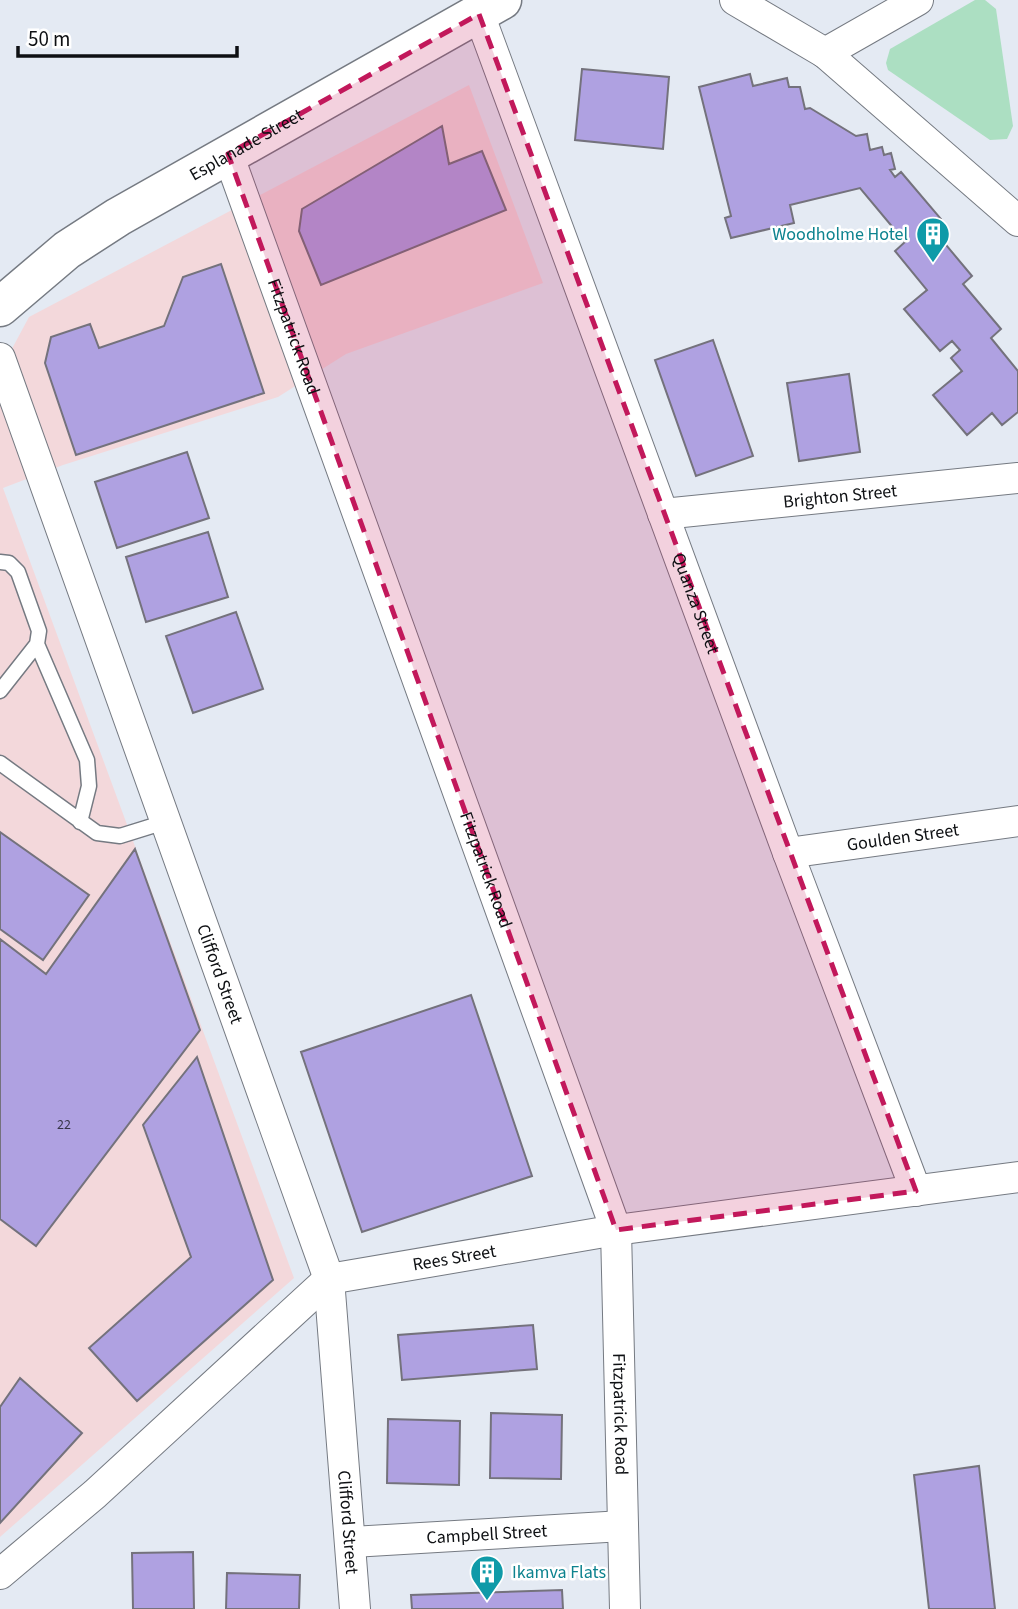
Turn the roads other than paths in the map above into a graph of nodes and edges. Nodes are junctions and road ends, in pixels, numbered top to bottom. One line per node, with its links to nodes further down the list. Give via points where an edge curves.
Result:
1 (735, 0): 4 (street)
2 (918, 0): 4 (street)
3 (488, 5): 5 (street, Esplanade Street); 10 (street, Quanza Street)
4 (825, 53): 6 (street)
5 (228, 153): 7 (street, Esplanade Street, via 67,250); 21 (street, Fitzpatrick Road)
6 (1018, 221)
7 (0, 307)
8 (0, 358): 17 (street, Clifford Street)
9 (1018, 478): 10 (street, Brighton Street)
10 (663, 514): 18 (street, Quanza Street)
11 (0, 562): 12 (lane, via 18,572 40,631)
12 (37, 644): 13 (lane); 16 (lane, via 86,760 89,786)
13 (0, 691)
14 (0, 763): 16 (lane)
15 (1018, 821): 18 (street, Goulden Street)
16 (80, 822): 17 (lane, via 107,836 120,836)
17 (165, 822): 22 (street, Clifford Street)
18 (788, 853): 20 (street, Quanza Street)
19 (1018, 1177): 20 (street, Rees Street)
20 (916, 1191): 21 (street, Rees Street)
21 (616, 1230): 22 (street, Rees Street); 23 (street, Fitzpatrick Road)
22 (329, 1279): 24 (street, Clifford Street); 25 (street, via 115,1476)
23 (623, 1526): 24 (street, Campbell Street); 27 (street, Fitzpatrick Road)
24 (352, 1542): 26 (street, Clifford Street)
25 (0, 1574)
26 (355, 1609)
27 (625, 1609)

